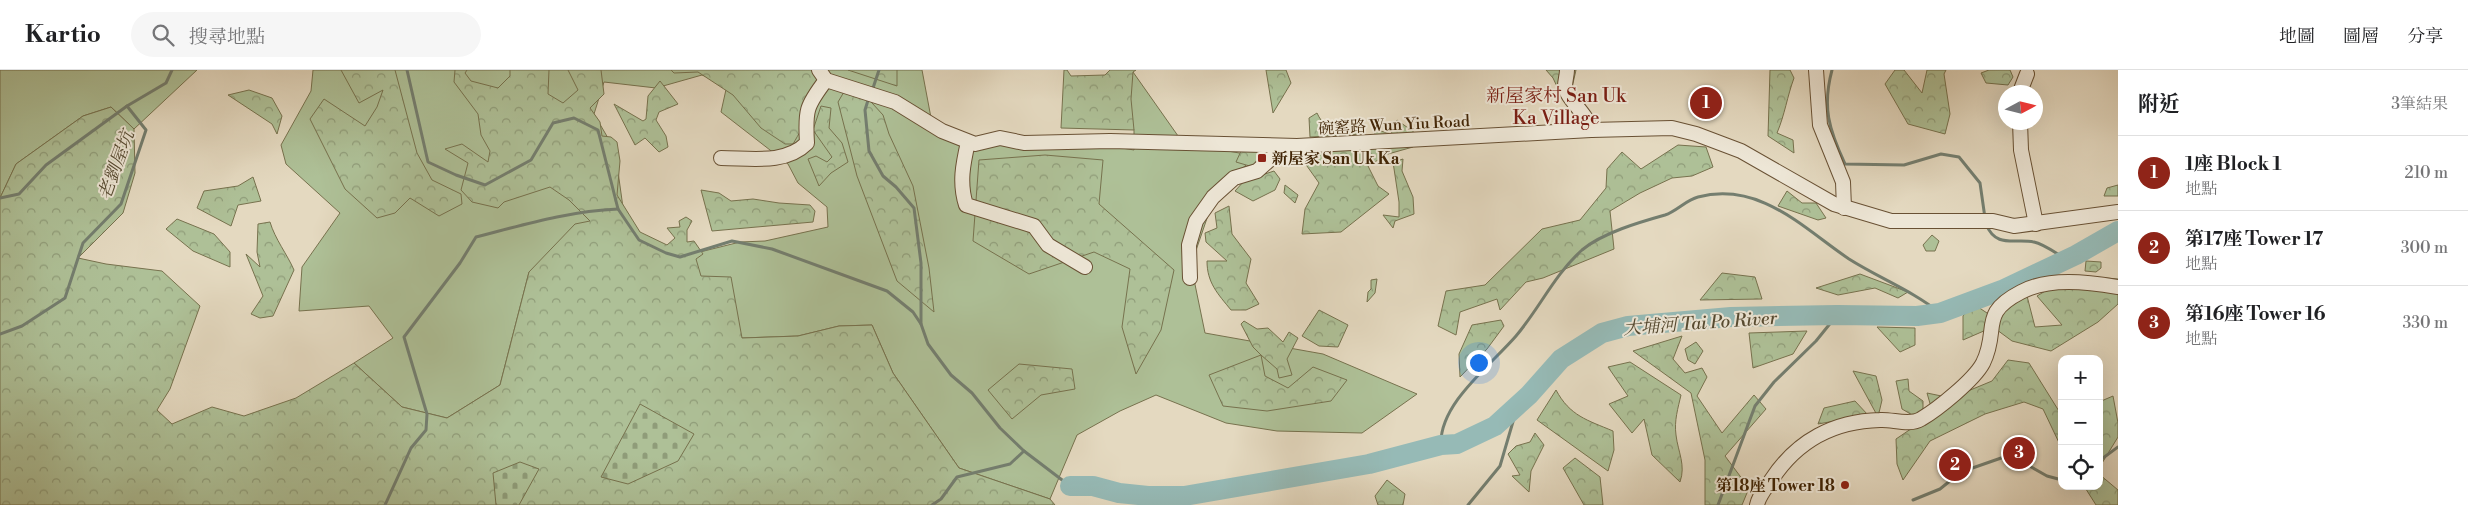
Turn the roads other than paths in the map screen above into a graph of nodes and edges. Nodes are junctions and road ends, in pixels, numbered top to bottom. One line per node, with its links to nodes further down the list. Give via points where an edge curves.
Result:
1 (1567, 70): 6 (street, via 1565,86 1568,95)
2 (1816, 70): 11 (street, via 1820,125 1843,182)
3 (2027, 74): 5 (street)
4 (823, 75): 8 (street, 碗窰路 Wun Yiu Road, via 895,102); 10 (street, via 810,102 806,119 807,143 798,152 775,159)
5 (2022, 85)
6 (1592, 130): 9 (street, 碗窰路 Wun Yiu Road); 11 (street, 碗窰路 Wun Yiu Road, via 1672,128 1696,134 1741,151)
7 (2020, 130): 13 (street, via 2021,150)
8 (968, 142): 9 (street, 碗窰路 Wun Yiu Road, via 975,144 1000,138 1024,144 1110,141); 14 (street, via 961,188 966,205 1034,226 1048,245)
9 (1284, 147): 15 (street, via 1257,171 1234,178 1213,197 1196,221 1189,245)
10 (721, 158)
11 (1844, 208): 13 (street, 碗窰路 Wun Yiu Road, via 1891,221 1976,220 2014,226)
12 (2118, 212): 13 (street, 碗窰路 Wun Yiu Road)
13 (2036, 224)
14 (1085, 267)
15 (1190, 278)
16 (2118, 287): 17 (street, via 2092,282 2046,284 2024,290 2004,301 1993,315 1991,342 1972,378 1919,420 1854,421 1807,440 1780,467)
17 (1757, 505)

